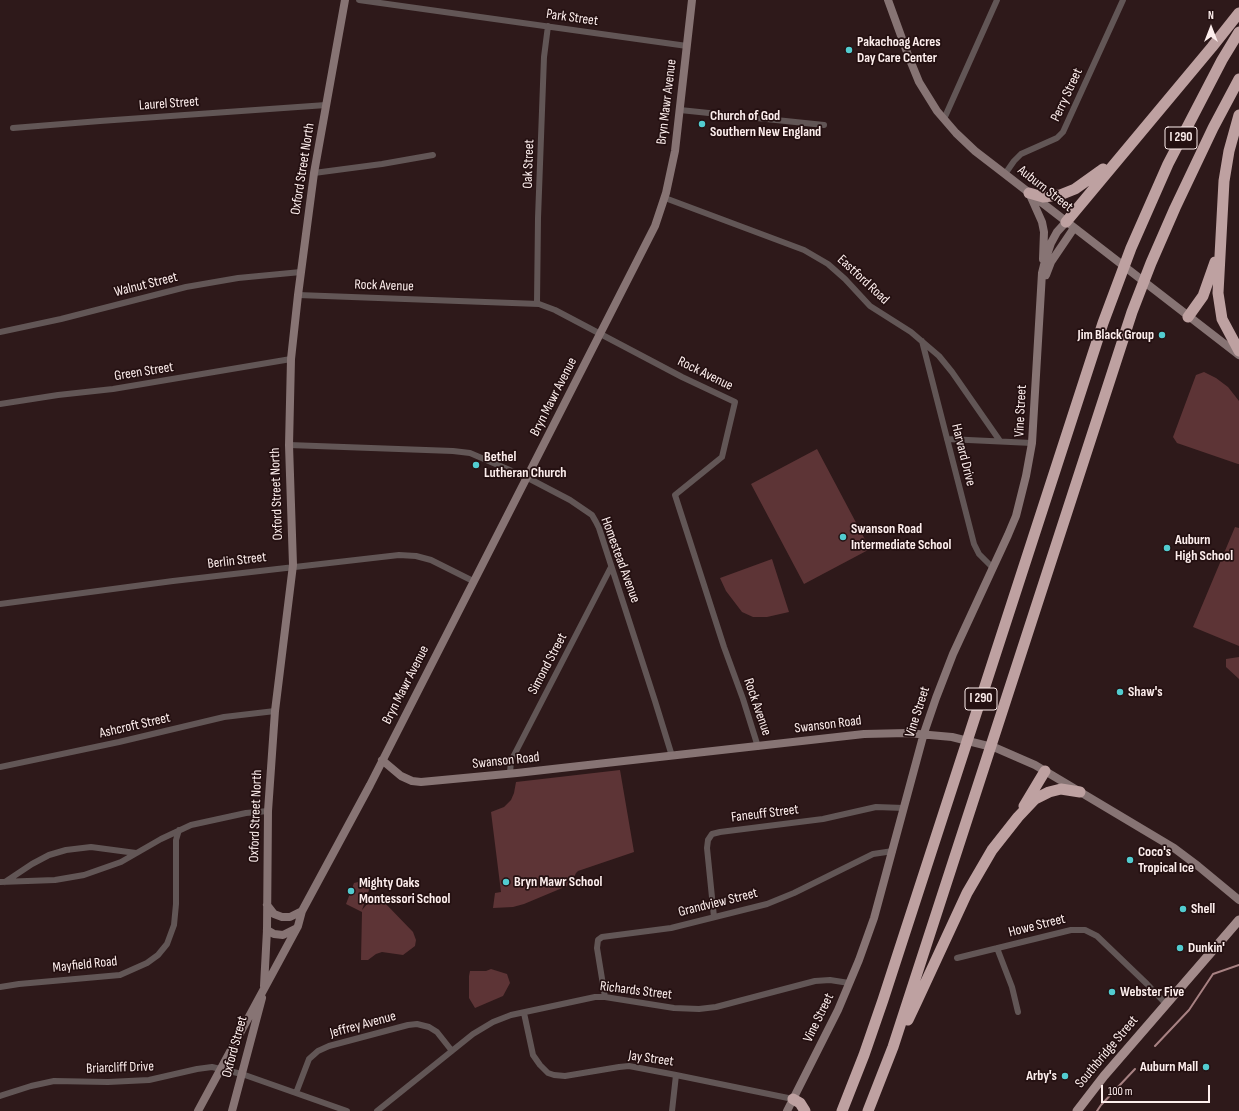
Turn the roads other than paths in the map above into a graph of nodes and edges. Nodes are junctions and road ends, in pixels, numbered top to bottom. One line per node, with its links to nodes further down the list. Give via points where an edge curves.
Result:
1 (345, 0): 13 (street, Oxford Street North)
2 (359, 0): 7 (street, Park Street)
3 (692, 0): 11 (street, Bryn Mawr Avenue)
4 (888, 0): 16 (street, Auburn Street, via 919,82)
5 (997, 0): 16 (street)
6 (1124, 0): 22 (street, Perry Street, via 1065,130 1057,138 1021,154)
7 (402, 3): 9 (street, Park Street)
8 (1239, 13): 19 (highway)
9 (548, 26): 11 (street, Park Street); 30 (street, Oak Street, via 544,57)
10 (1239, 32): 97 (highway, I 290, via 1176,146 1131,248 1103,323 883,1000)
11 (687, 46): 14 (street, Bryn Mawr Avenue)
12 (1239, 79): 82 (highway, I 290, via 1182,192 1137,301)
13 (326, 105): 18 (street, Laurel Street); 21 (street, Oxford Street North)
14 (680, 110): 17 (street); 24 (street, Bryn Mawr Avenue)
15 (1239, 115): 26 (highway, via 1225,172)
16 (944, 119): 22 (street, Auburn Street, via 956,133)
17 (824, 125)
18 (13, 128)
19 (1126, 150): 23 (highway, via 1076,189 1043,198); 25 (highway)
20 (433, 155): 21 (street)
21 (314, 173): 28 (street, Oxford Street North)
22 (1005, 174): 23 (street, Auburn Street)
23 (1029, 193): 25 (street, Auburn Street); 27 (street, via 1044,227)
24 (665, 198): 34 (street, Bryn Mawr Avenue, via 650,237); 35 (street, Eastford Road, via 816,256 840,274 870,306)
25 (1070, 225): 27 (street, Vine Street, via 1057,232); 31 (street, Vine Street, via 1048,269); 32 (street, Auburn Street)
26 (1221, 236): 32 (highway, via 1207,285); 36 (highway, via 1219,303 1224,325)
27 (1043, 267): 31 (street, Vine Street)
28 (301, 272): 29 (street, Oxford Street North); 33 (street, Walnut Street, via 238,278 186,287)
29 (298, 295): 30 (street, Rock Avenue); 38 (street, Oxford Street North)
30 (537, 303): 34 (street, Rock Avenue)
31 (1039, 314): 42 (street, Vine Street)
32 (1188, 317): 37 (street, Auburn Street)
33 (0, 332)
34 (600, 335): 44 (street, Bryn Mawr Avenue); 52 (street, Rock Avenue, via 735,402 722,457 675,496)
35 (922, 341): 40 (street, Harvard Drive); 41 (street, Eastford Road, via 948,366)
36 (1239, 351)
37 (1239, 356)
38 (291, 360): 39 (street, Green Street, via 113,389); 43 (street, Oxford Street North)
39 (0, 404)
40 (947, 439): 41 (street); 47 (street, Harvard Drive, via 975,547)
41 (1000, 441): 42 (street)
42 (1032, 443): 47 (street, Vine Street, via 1016,516)
43 (289, 445): 44 (street, Homestead Avenue, via 462,452 478,456); 45 (street, Oxford Street North)
44 (526, 477): 46 (street, Homestead Avenue, via 570,500 592,516); 48 (street, Bryn Mawr Avenue)
45 (292, 567): 48 (street, Berlin Street, via 388,556 410,556 431,560); 49 (street, Berlin Street); 50 (street, Oxford Street North)
46 (611, 567): 53 (street, Homestead Avenue); 57 (street, Simond Street, via 511,761)
47 (993, 568): 51 (street, Vine Street, via 950,661)
48 (473, 581): 54 (street, Bryn Mawr Avenue)
49 (0, 604)
50 (275, 711): 55 (street, Ashcroft Street, via 224,717); 60 (street, Oxford Street North)
51 (924, 733): 52 (street, Swanson Road, via 864,734); 56 (street, Swanson Road, via 988,746); 59 (street, Vine Street)
52 (758, 747): 53 (street, Swanson Road)
53 (672, 756): 57 (street, Swanson Road)
54 (382, 760): 57 (street, Swanson Road, via 401,776 414,781 429,782); 68 (street, Bryn Mawr Avenue)
55 (0, 766)
56 (1045, 771): 58 (street, Swanson Road); 61 (highway)
57 (510, 773)
58 (1080, 792): 61 (highway, via 1049,792 1035,799); 66 (street, Swanson Road, via 1174,848)
59 (904, 808): 63 (street, Vine Street); 69 (street, Faneuff Street, via 876,806 823,820 712,834 707,848)
60 (268, 811): 62 (street, via 219,818); 67 (street, Oxford Street North)
61 (1018, 817): 82 (highway, via 992,850 967,893)
62 (179, 830): 64 (street); 76 (street, Mayfield Road, via 176,840 174,925 167,944 158,955 147,964 120,975)
63 (893, 851): 69 (street, Grandview Street, via 873,854 772,902); 75 (street, Vine Street, via 874,918)
64 (136, 853): 65 (street, via 108,867 79,876); 65 (street, via 91,847 66,850 40,859)
65 (2, 882)
66 (1239, 900)
67 (267, 905): 68 (street, via 274,914 282,917 290,917); 72 (street, Oxford Street North)
68 (302, 911): 71 (street, Bryn Mawr Avenue)
69 (714, 917): 78 (street, Grandview Street, via 658,930 601,938 597,948)
70 (1239, 920): 79 (main road, Southbridge Street)
71 (297, 928): 72 (street, via 283,935); 77 (street, Bryn Mawr Avenue)
72 (267, 930): 77 (street, Oxford Street North)
73 (997, 948): 74 (street, Howe Street); 79 (street, Howe Street, via 1072,930 1088,931 1098,936); 81 (street, via 1012,987)
74 (957, 958)
75 (849, 983): 78 (street, Richards Street, via 815,981 716,1007 699,1009 674,1008); 89 (street, Vine Street)
76 (0, 987)
77 (263, 989): 84 (street, Bryn Mawr Avenue); 85 (street, Oxford Street)
78 (605, 997): 80 (street, Richards Street, via 587,998)
79 (1166, 1004): 99 (main road, Southbridge Street)
80 (524, 1012): 83 (street, Richards Street, via 488,1025); 86 (street, Jay Street, via 534,1055 540,1065 551,1074 565,1076 630,1066)
81 (1018, 1012)
82 (893, 1047): 98 (highway, I 290)
83 (452, 1051): 87 (street, Jeffrey Avenue, via 437,1032 429,1026 417,1024 330,1046 318,1051 309,1059); 93 (street, Richards Street)
84 (220, 1068): 85 (street, Briarcliff Drive); 88 (street, Briarcliff Drive, via 197,1069 144,1081 54,1081); 90 (street, Bryn Mawr Avenue)
85 (242, 1074): 87 (street, Briarcliff Drive); 91 (street, Oxford Street)
86 (676, 1074): 89 (street, Jay Street); 94 (street)
87 (296, 1093): 92 (street, Briarcliff Drive)
88 (0, 1096)
89 (793, 1099): 95 (street, Vine Street); 96 (highway, via 800,1103)
90 (198, 1111)
91 (232, 1111)
92 (348, 1111)
93 (377, 1111)
94 (672, 1111)
95 (787, 1111)
96 (805, 1111)
97 (842, 1111)
98 (868, 1111)
99 (1077, 1111)

